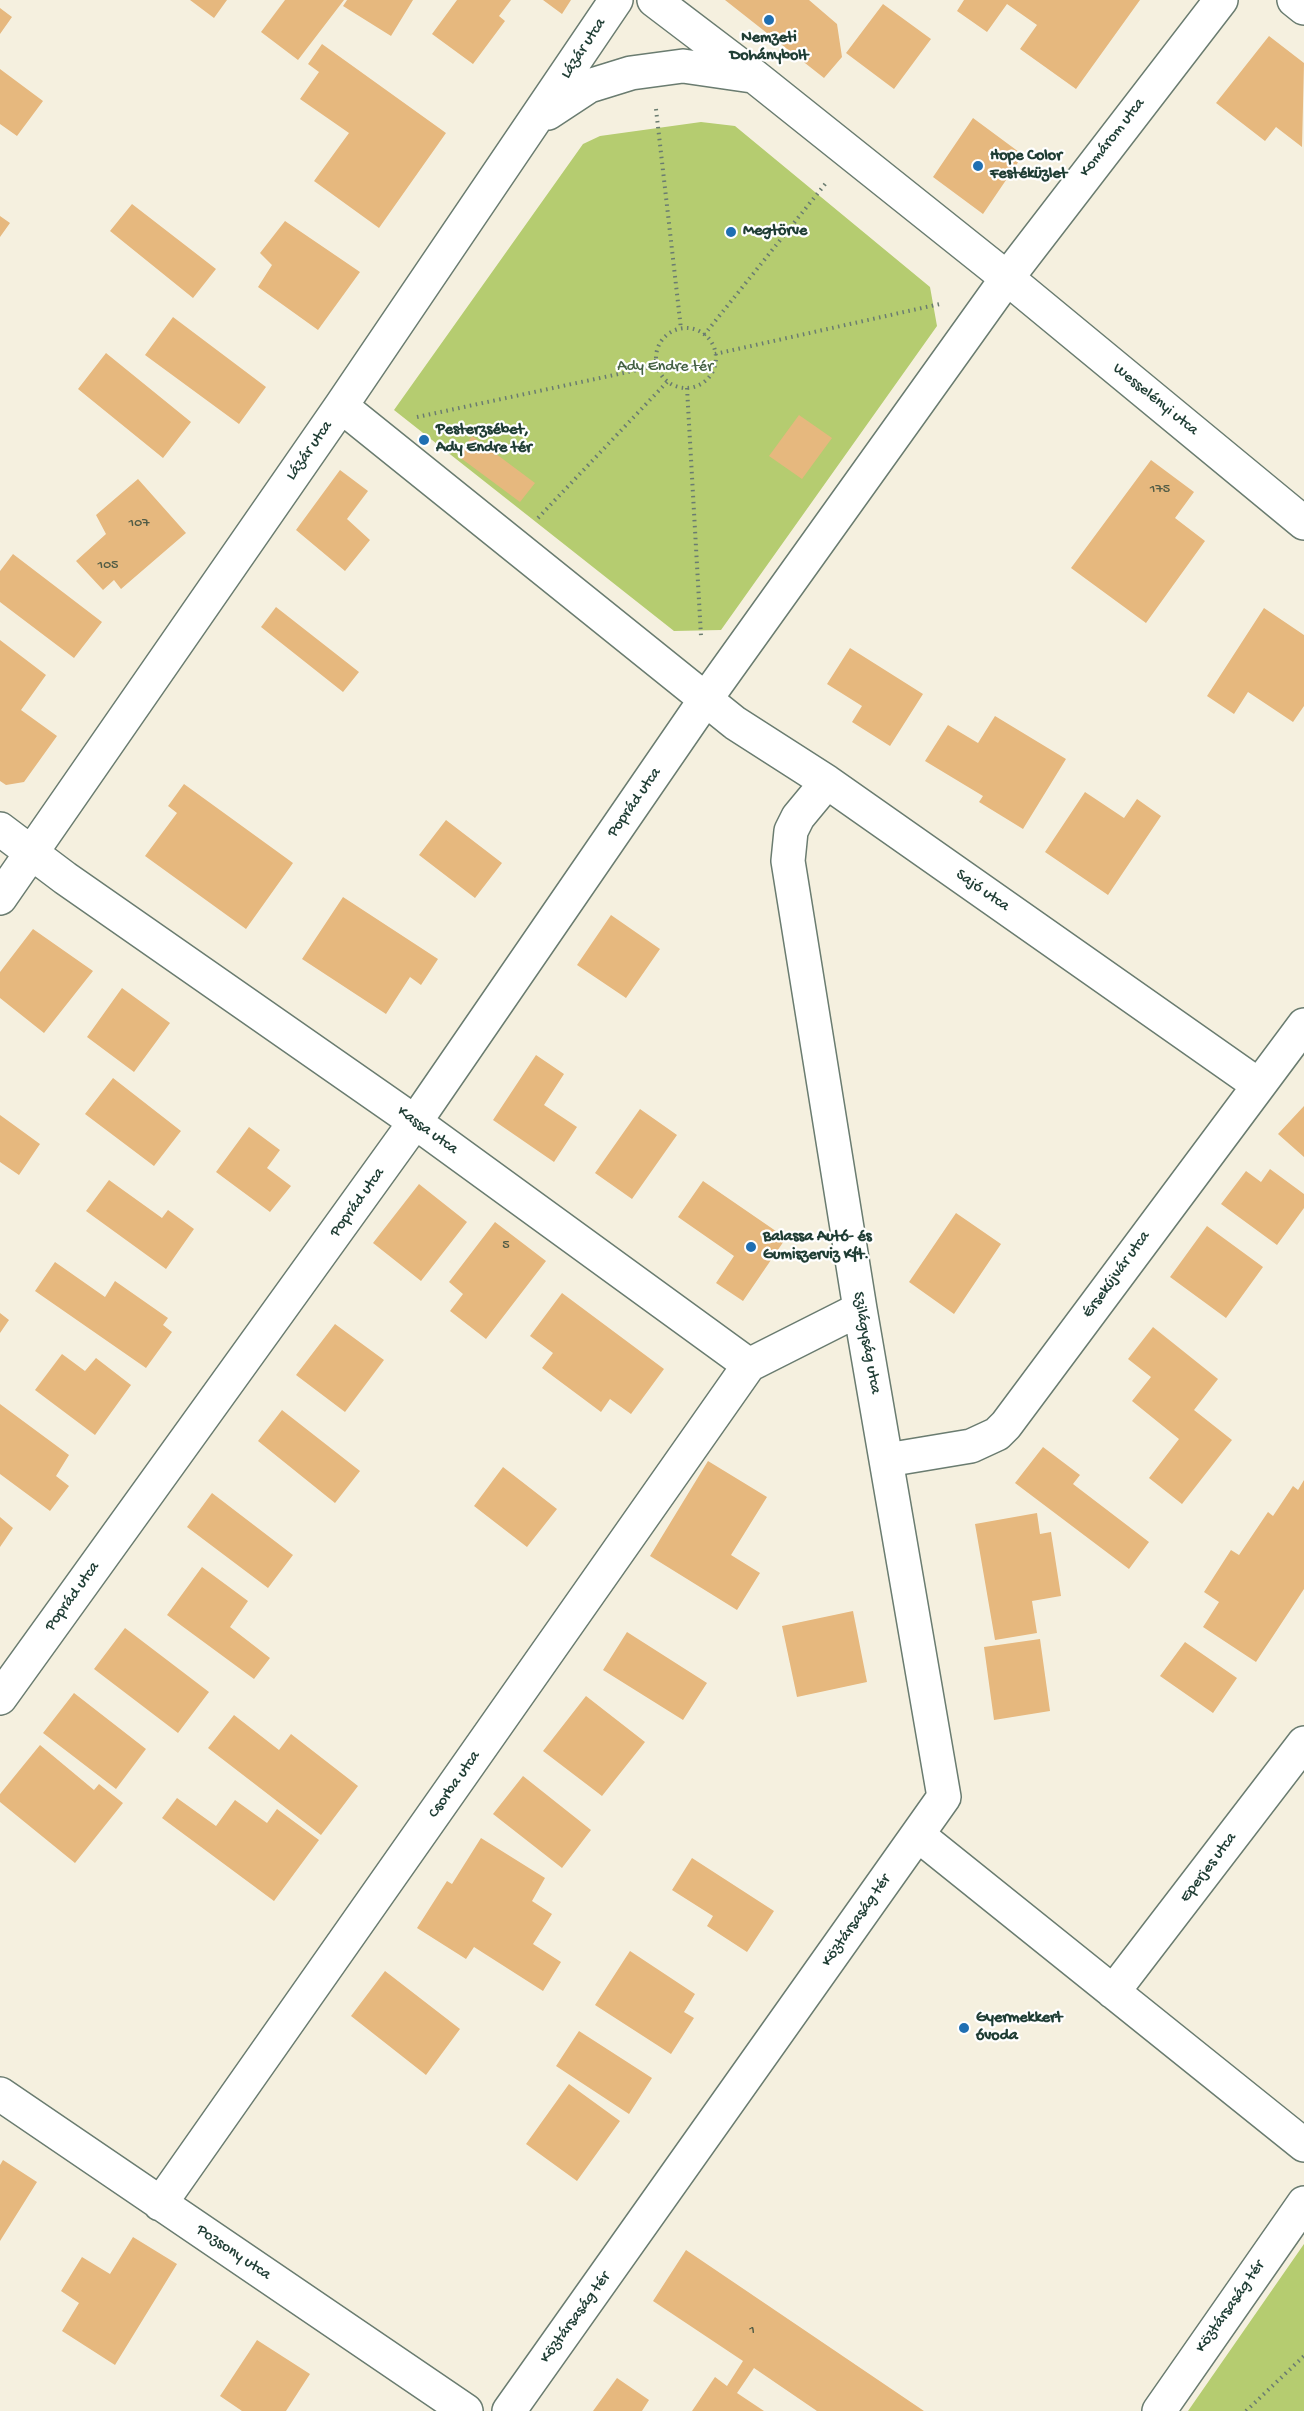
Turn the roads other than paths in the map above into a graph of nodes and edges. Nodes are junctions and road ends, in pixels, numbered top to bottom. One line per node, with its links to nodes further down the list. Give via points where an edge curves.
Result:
1 (616, 0): 7 (street, Lázár utca)
2 (654, 0): 6 (street)
3 (1221, 0): 8 (street, Komárom utca)
4 (1294, 0): 5 (street)
5 (1304, 8)
6 (754, 76): 7 (street, via 683,66 631,74 589,86); 8 (street)
7 (535, 122): 9 (street, Lázár utca)
8 (1007, 278): 10 (street, Wesselényi utca); 11 (street)
9 (341, 406): 11 (street); 14 (street, Lázár utca)
10 (1304, 523)
11 (705, 700): 12 (street, Sajó utca); 18 (street, Poprád utca)
12 (827, 782): 17 (street, Sajó utca); 19 (street, Szilágyság utca, via 791,831 788,861)
13 (0, 829): 14 (street, Kassa utca)
14 (33, 853): 15 (street, Lázár utca); 18 (street, Kassa utca)
15 (0, 898)
16 (1304, 1025): 17 (street, Érsekújvár utca)
17 (1257, 1084): 21 (street, Érsekújvár utca, via 1006,1425 997,1434 971,1446)
18 (416, 1122): 20 (street, Kassa utca); 22 (street, Poprád utca)
19 (860, 1309): 20 (street); 21 (street, Szilágyság utca)
20 (749, 1365): 29 (street, Csorba utca)
21 (887, 1460): 24 (street, Szilágyság utca, via 944,1797)
22 (0, 1698)
23 (1304, 1743): 25 (street, Eperjes utca)
24 (918, 1835): 25 (street); 31 (street, Köztársaság tér)
25 (1113, 1992): 27 (street)
26 (0, 2094): 29 (street, Pozsony utca)
27 (1304, 2145)
28 (1304, 2202): 32 (street, Köztársaság tér)
29 (160, 2204): 30 (street, Pozsony utca)
30 (466, 2411)
31 (509, 2411)
32 (1159, 2411)

